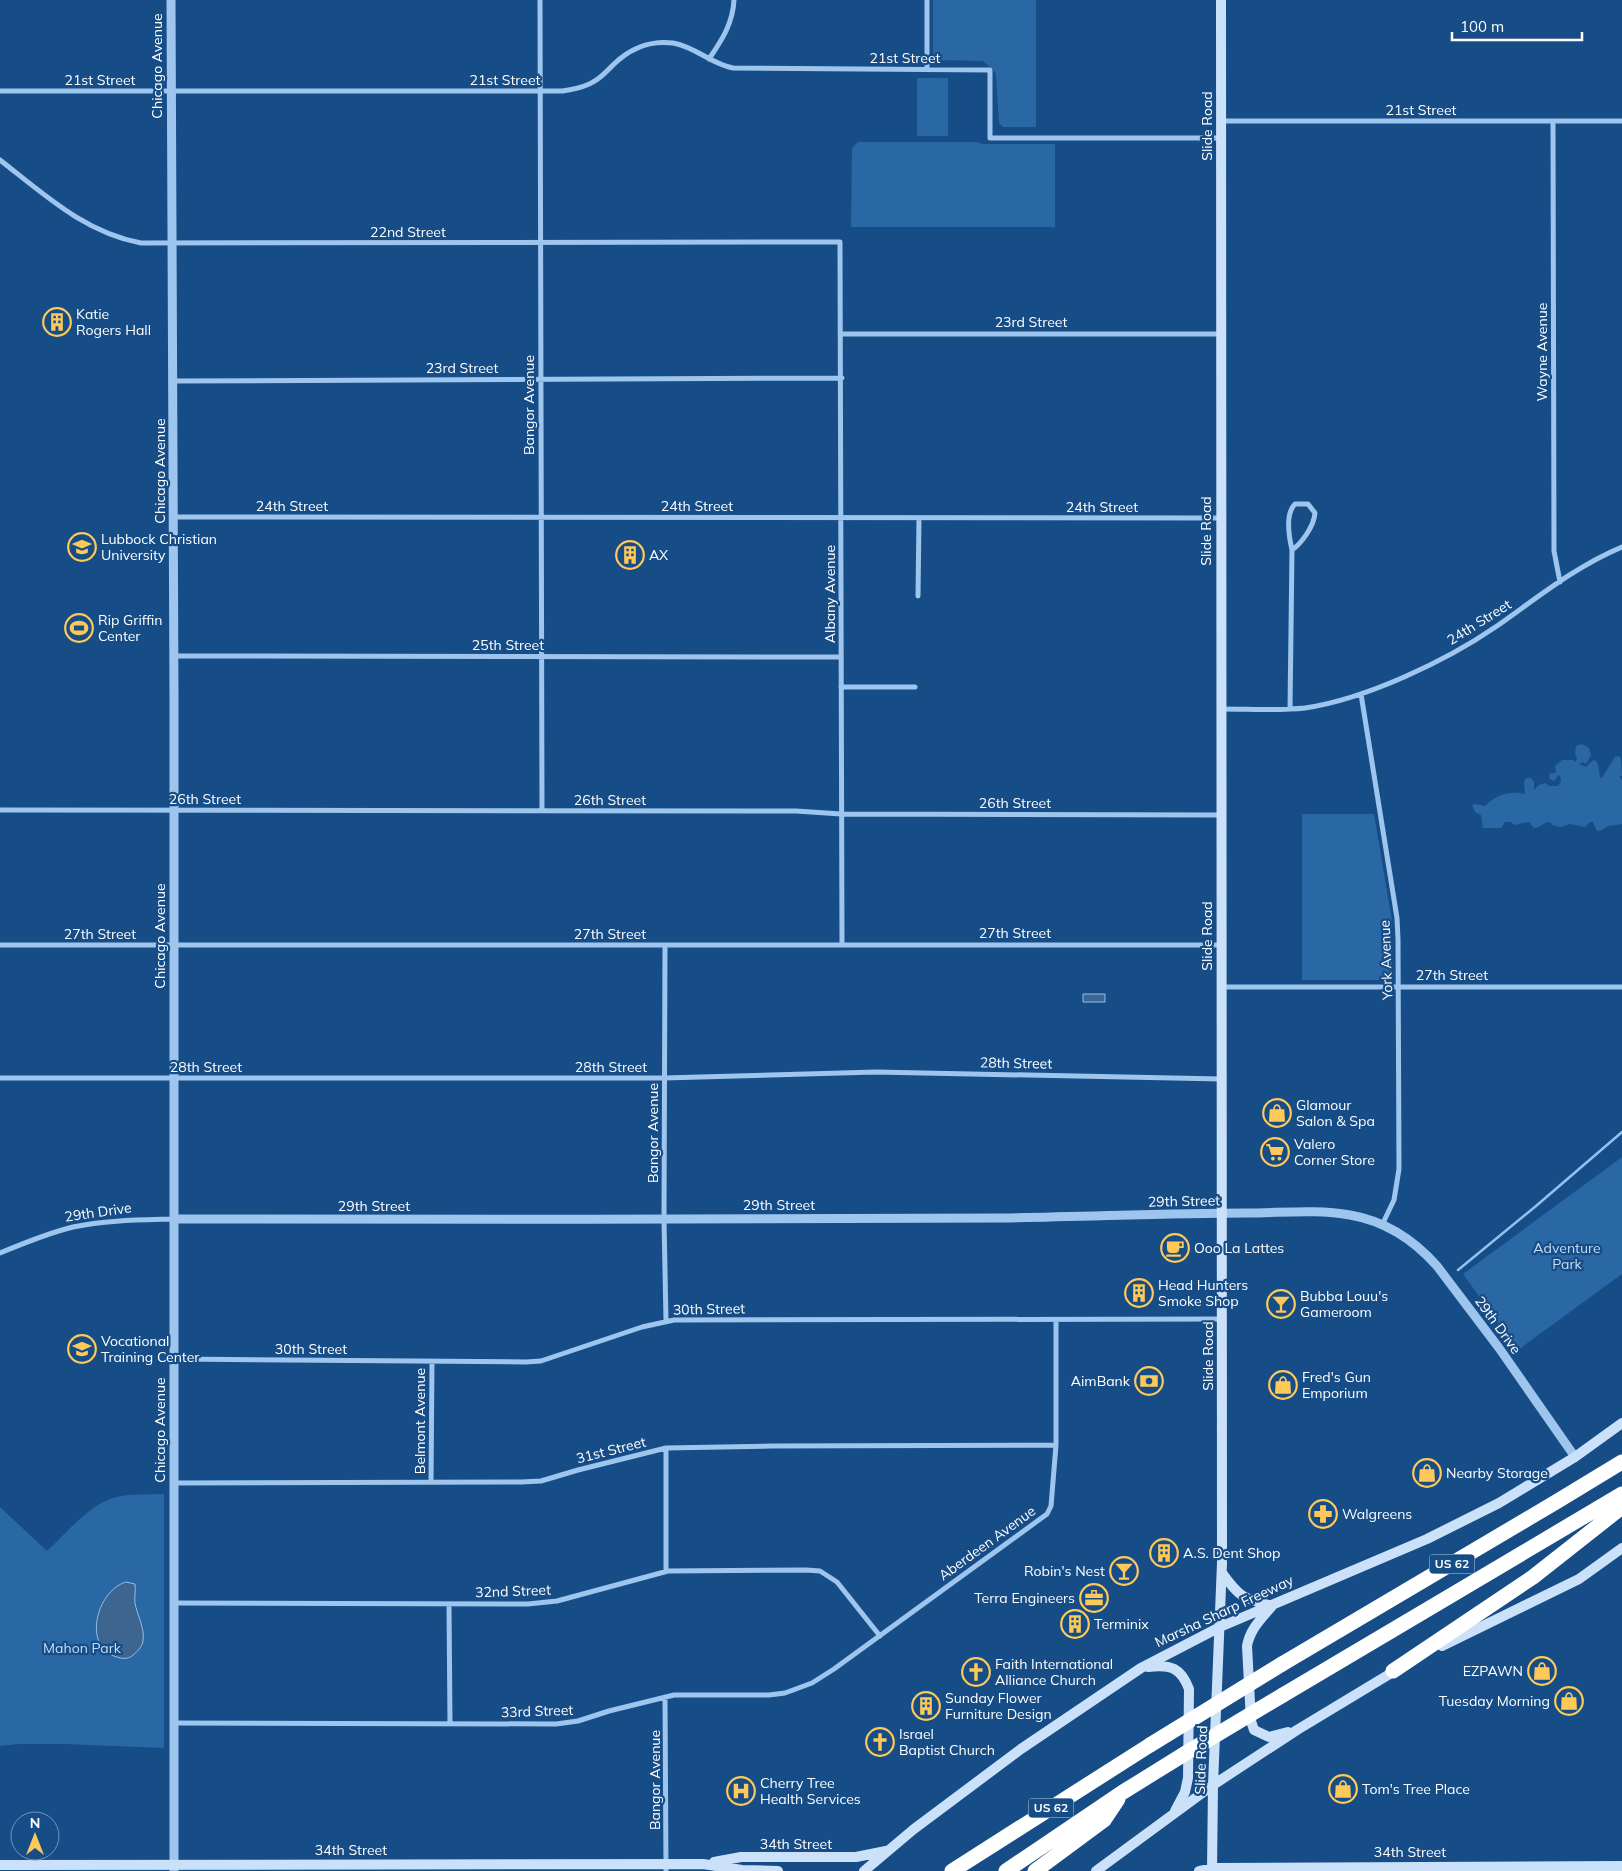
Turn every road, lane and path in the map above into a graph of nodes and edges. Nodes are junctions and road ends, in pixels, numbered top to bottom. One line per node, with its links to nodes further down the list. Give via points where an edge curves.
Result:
1 (171, 0): 10 (street, Chicago Avenue)
2 (540, 0): 9 (street, Bangor Avenue)
3 (734, 0): 6 (street, via 731,22)
4 (927, 0): 7 (street)
5 (1221, 0): 11 (main road, Slide Road)
6 (710, 59): 7 (street, 21st Street, via 733,68); 9 (street, 21st Street, via 672,43 643,46 629,52 593,82 580,88)
7 (927, 68): 14 (street, 21st Street, via 990,70 990,138)
8 (0, 91): 10 (street, 21st Street)
9 (540, 91): 10 (street, 21st Street); 17 (street, Bangor Avenue)
10 (171, 92): 18 (street, Chicago Avenue)
11 (1221, 121): 12 (street, 21st Street); 14 (main road, Slide Road)
12 (1553, 121): 13 (street, 21st Street); 31 (street, Wayne Avenue, via 1554,551)
13 (1622, 121)
14 (1221, 138): 20 (main road, Slide Road)
15 (0, 160): 18 (street, 22nd Street, via 76,218 95,228 132,241)
16 (840, 242): 17 (street, 22nd Street); 19 (street, Albany Avenue)
17 (540, 243): 18 (street, 22nd Street); 22 (street, Bangor Avenue)
18 (172, 244): 23 (street, Chicago Avenue)
19 (841, 334): 20 (street, 23rd Street); 21 (street, Albany Avenue)
20 (1220, 334): 28 (main road, Slide Road)
21 (842, 378): 22 (street, 23rd Street); 26 (street, Albany Avenue)
22 (540, 379): 23 (street, 23rd Street); 25 (street, Bangor Avenue)
23 (173, 381): 24 (street, Chicago Avenue)
24 (174, 517): 25 (street, 24th Street); 33 (street, Chicago Avenue)
25 (540, 517): 26 (street, 24th Street); 34 (street, Bangor Avenue)
26 (842, 518): 27 (street, 24th Street); 35 (street, Albany Avenue)
27 (918, 518): 28 (street, 24th Street); 32 (street)
28 (1220, 518): 39 (main road, Slide Road)
29 (1622, 547): 31 (street, 24th Street)
30 (1292, 550): 30 (street, via 1313,522 1315,513 1308,504 1298,503 1291,508); 40 (street)
31 (1560, 582): 38 (street, 24th Street, via 1494,628 1454,651)
32 (918, 596)
33 (174, 656): 34 (street, 25th Street); 42 (street, Chicago Avenue)
34 (541, 657): 35 (street, 25th Street); 43 (street, Bangor Avenue)
35 (841, 657): 36 (street, Albany Avenue)
36 (841, 687): 37 (street); 44 (street, Albany Avenue)
37 (915, 687)
38 (1361, 694): 40 (street, 24th Street, via 1323,705); 51 (street, York Avenue, via 1397,918)
39 (1220, 709): 40 (street, 24th Street); 45 (main road, Slide Road)
40 (1290, 709)
41 (0, 810): 42 (street, 26th Street)
42 (174, 810): 43 (street, 26th Street); 47 (street, Chicago Avenue)
43 (542, 811): 44 (street, 26th Street, via 796,811)
44 (841, 814): 45 (street, 26th Street); 49 (street, Albany Avenue)
45 (1220, 815): 50 (main road, Slide Road)
46 (0, 945): 47 (street, 27th Street)
47 (174, 945): 48 (street, 27th Street); 56 (street, Chicago Avenue)
48 (665, 945): 49 (street, 27th Street); 55 (street, Bangor Avenue)
49 (842, 945): 50 (street, 27th Street)
50 (1221, 945): 53 (main road, Slide Road)
51 (1399, 986): 52 (street, 27th Street); 53 (street, 27th Street); 61 (street, York Avenue, via 1398,1169 1394,1200)
52 (1622, 987)
53 (1221, 988): 57 (main road, Slide Road)
54 (0, 1078): 56 (street, 28th Street)
55 (664, 1078): 56 (street, 28th Street); 57 (street, 28th Street, via 876,1072); 60 (street, Bangor Avenue)
56 (174, 1079): 59 (street, Chicago Avenue)
57 (1221, 1079): 58 (main road, Slide Road)
58 (1221, 1213): 60 (street, 29th Street); 61 (street, 29th Street, via 1326,1213 1353,1216); 63 (main road, Slide Road)
59 (174, 1219): 60 (street, 29th Street); 62 (street, 29th Drive, via 127,1220 72,1228); 66 (street, Chicago Avenue)
60 (664, 1220): 65 (street, Bangor Avenue)
61 (1382, 1225): 71 (street, 29th Drive, via 1415,1244 1437,1266)
62 (0, 1253)
63 (1222, 1319): 64 (street, 30th Street); 79 (main road, Slide Road)
64 (1056, 1320): 65 (street, 30th Street); 69 (street, Aberdeen Avenue)
65 (666, 1321): 67 (street, 30th Street, via 541,1361)
66 (174, 1359): 67 (street, 30th Street); 74 (street, Chicago Avenue)
67 (432, 1361): 73 (street, Belmont Avenue)
68 (1622, 1422): 71 (main road, Marsha Sharp Freeway)
69 (1056, 1445): 70 (street, 31st Street); 84 (street, Aberdeen Avenue, via 1051,1506 1047,1514)
70 (666, 1448): 73 (street, 31st Street, via 541,1481); 78 (street)
71 (1576, 1457): 82 (main road, Marsha Sharp Freeway, via 1499,1503 1451,1527)
72 (1622, 1462): 105 (highway, US 62, bridge, via 1282,1664)
73 (431, 1482): 74 (street, 31st Street)
74 (174, 1483): 80 (street, Chicago Avenue)
75 (1622, 1494): 92 (highway, US 62, bridge)
76 (1622, 1507): 86 (highway, via 1533,1577)
77 (1622, 1548): 86 (main road, via 1579,1579)
78 (666, 1571): 81 (street, 32nd Street, via 558,1601); 84 (street, 32nd Street, via 820,1572 837,1582)
79 (1222, 1573): 82 (main road, via 1234,1590 1247,1599); 83 (main road, Slide Road)
80 (174, 1603): 81 (street, 32nd Street); 88 (street, Chicago Avenue)
81 (450, 1604): 89 (street)
82 (1272, 1606): 83 (main road, Marsha Sharp Freeway); 90 (main road, via 1254,1627 1247,1646 1250,1721 1254,1730 1269,1737)
83 (1220, 1628): 85 (main road, Marsha Sharp Freeway); 91 (main road, Slide Road)
84 (880, 1636): 87 (street, 33rd Street, via 812,1683 786,1693)
85 (1141, 1668): 93 (main road, via 1169,1666 1181,1674 1190,1690 1188,1778 1185,1792); 94 (main road, Marsha Sharp Freeway, via 1021,1749)
86 (1393, 1671): 90 (main road)
87 (665, 1697): 89 (street, 33rd Street, via 556,1724); 100 (street, Bangor Avenue)
88 (174, 1723): 89 (street, 33rd Street); 98 (street, Chicago Avenue)
89 (450, 1724)
90 (1297, 1730): 91 (main road)
91 (1213, 1784): 93 (main road); 102 (main road, Slide Road)
92 (1124, 1792): 106 (highway, US 62); 107 (highway, via 1104,1820)
93 (1173, 1814): 108 (main road)
94 (888, 1850): 95 (main road, 34th Street, via 856,1857 741,1858); 104 (main road, Marsha Sharp Freeway)
95 (703, 1864): 100 (main road, 34th Street); 103 (main road, 34th Street)
96 (0, 1865): 98 (main road, 34th Street)
97 (1622, 1866): 101 (main road, 34th Street)
98 (174, 1867): 99 (main road, 34th Street)
99 (547, 1867): 100 (main road, 34th Street)
100 (666, 1867)
101 (1485, 1868): 102 (main road, 34th Street)
102 (1212, 1870): 109 (main road, 34th Street)
103 (778, 1871)
104 (864, 1871)
105 (952, 1871)
106 (1006, 1871)
107 (1035, 1871)
108 (1096, 1871)
109 (1199, 1871)

